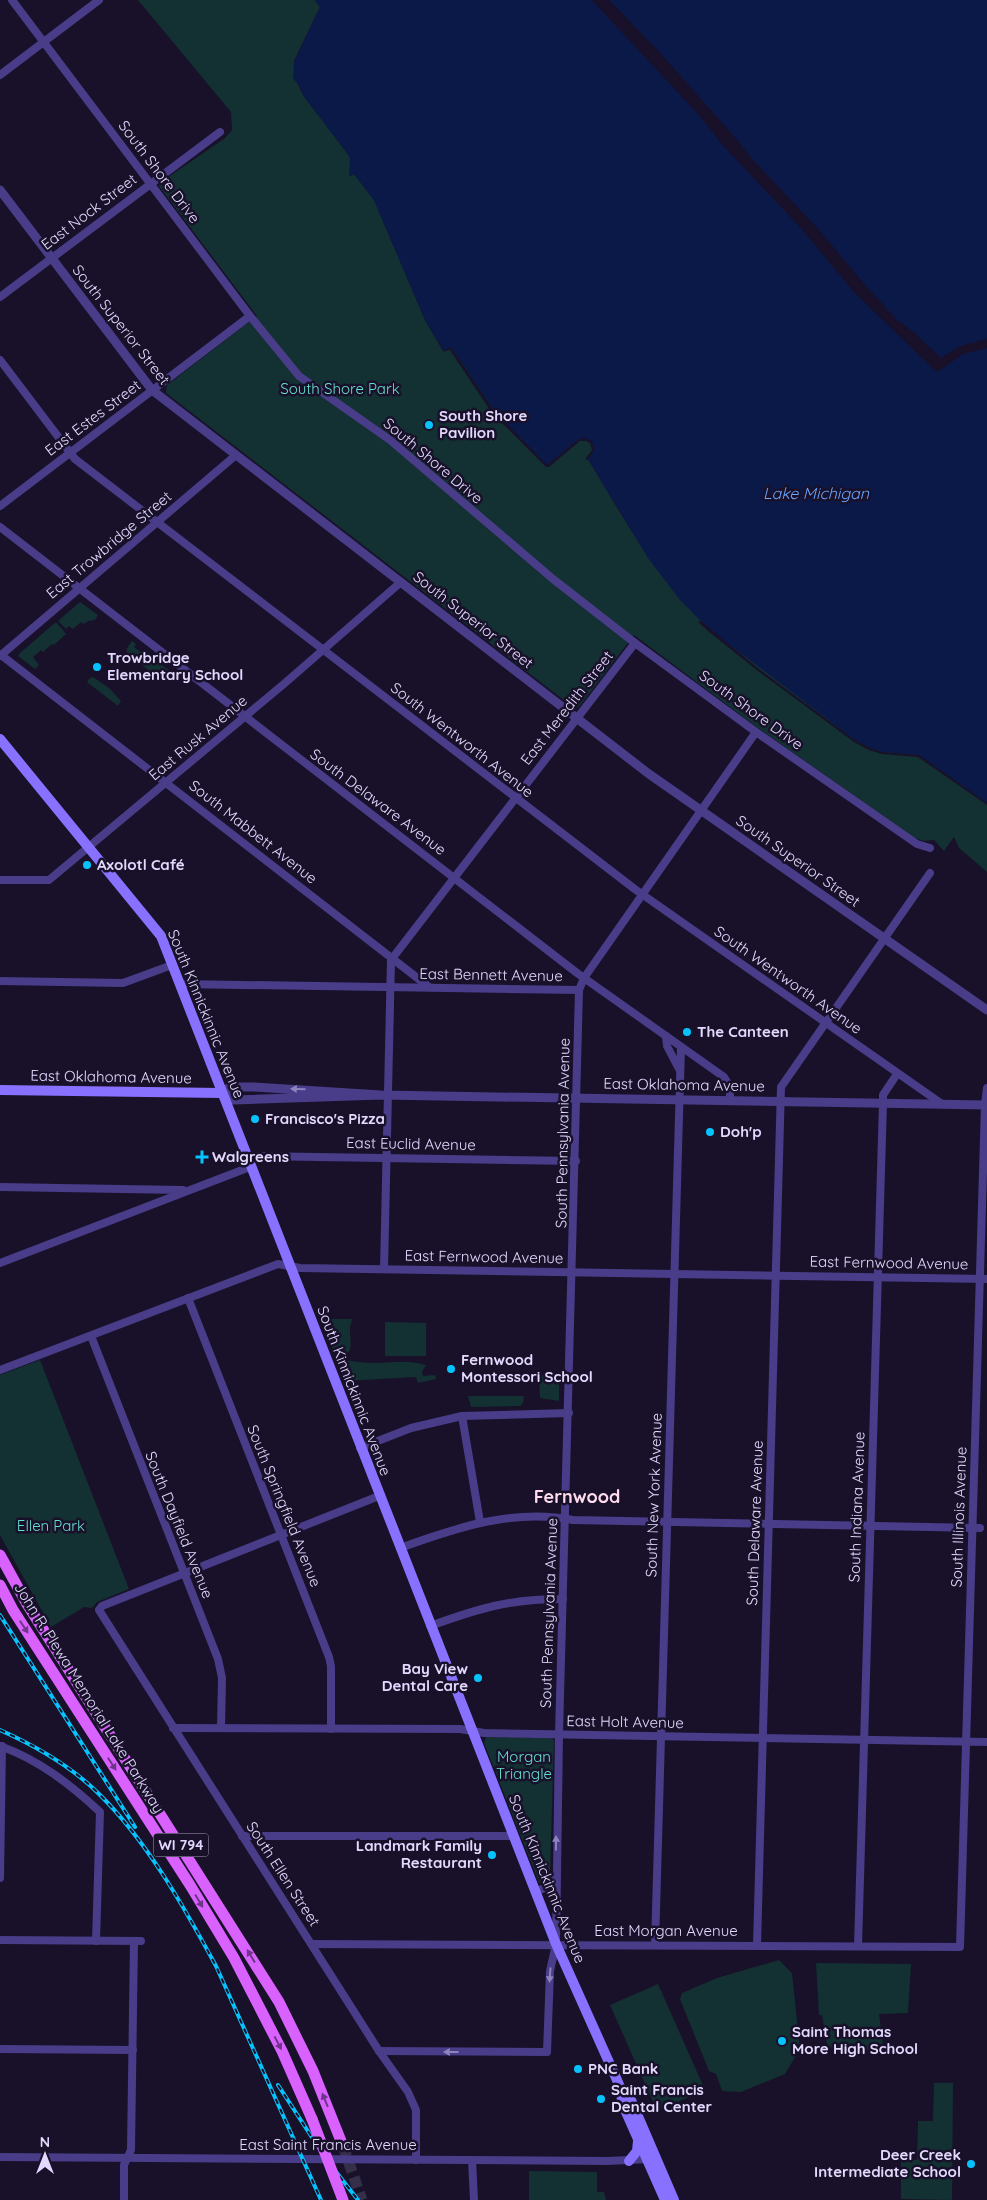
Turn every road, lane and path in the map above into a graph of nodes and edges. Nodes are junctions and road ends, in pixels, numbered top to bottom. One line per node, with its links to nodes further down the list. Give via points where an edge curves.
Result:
1 (12, 0): 3 (street, South Shore Drive)
2 (99, 0): 3 (street)
3 (44, 42): 4 (street); 6 (street, South Shore Drive)
4 (0, 75)
5 (220, 132): 6 (street, East Nock Street)
6 (150, 183): 8 (street, East Nock Street); 10 (street, South Shore Drive)
7 (0, 190): 8 (street, South Superior Street)
8 (51, 258): 9 (street, East Nock Street); 12 (street, South Superior Street)
9 (0, 297)
10 (250, 316): 12 (street, East Estes Street); 20 (street, South Shore Drive, via 299,376 390,440 553,578)
11 (0, 360): 13 (street, South Wentworth Avenue)
12 (152, 390): 13 (street, East Estes Street); 14 (street, South Superior Street)
13 (70, 453): 15 (street, East Estes Street); 16 (street, South Wentworth Avenue)
14 (236, 455): 16 (street, East Trowbridge Street); 18 (street, South Superior Street)
15 (0, 506)
16 (158, 522): 19 (street, East Trowbridge Street); 21 (street, South Wentworth Avenue)
17 (0, 527): 19 (street, South Delaware Avenue)
18 (401, 582): 21 (street, East Rusk Avenue); 24 (street, South Superior Street)
19 (79, 589): 22 (street, East Trowbridge Street); 23 (street, South Delaware Avenue)
20 (635, 642): 24 (street, East Meredith Street); 25 (street, South Shore Drive)
21 (323, 650): 23 (street, East Rusk Avenue); 28 (street, South Wentworth Avenue)
22 (1, 656): 27 (street, South Mabbett Avenue)
23 (244, 716): 27 (street, East Rusk Avenue); 33 (street, South Delaware Avenue)
24 (577, 718): 28 (street, East Meredith Street); 29 (street, South Superior Street)
25 (756, 732): 29 (street, East Bennett Avenue); 31 (street, South Shore Drive, via 917,844)
26 (0, 739): 30 (main road, South Kinnickinnic Avenue)
27 (167, 783): 30 (street, East Rusk Avenue); 37 (street, South Mabbett Avenue)
28 (515, 799): 33 (street, East Meredith Street); 35 (street, South Wentworth Avenue)
29 (701, 810): 35 (street, East Bennett Avenue); 36 (street, South Superior Street)
30 (89, 848): 34 (street, East Rusk Avenue, via 50,880); 38 (main road, South Kinnickinnic Avenue, via 158,931)
31 (930, 848)
32 (930, 873): 36 (street, South Delaware Avenue)
33 (454, 877): 37 (street, East Meredith Street); 39 (street, South Delaware Avenue)
34 (0, 880)
35 (642, 894): 39 (street, East Bennett Avenue); 46 (street, South Wentworth Avenue)
36 (885, 938): 45 (street, South Superior Street); 46 (street, South Delaware Avenue)
37 (393, 957): 42 (street); 43 (street, South Mabbett Avenue)
38 (172, 964): 40 (street, via 124,983); 41 (main road, South Kinnickinnic Avenue)
39 (584, 978): 44 (street, East Bennett Avenue); 47 (street, South Delaware Avenue)
40 (0, 981)
41 (180, 984): 42 (street, East Bennett Avenue); 53 (main road, South Kinnickinnic Avenue)
42 (390, 987): 43 (street, East Bennett Avenue); 54 (street)
43 (429, 987): 44 (street, East Bennett Avenue)
44 (579, 990): 55 (street, South Pennsylvania Avenue)
45 (987, 1010)
46 (826, 1022): 50 (street, South Wentworth Avenue); 58 (street, South Delaware Avenue, via 781,1087)
47 (666, 1036): 48 (street, South Delaware Avenue); 49 (street, via 667,1046)
48 (681, 1047): 49 (street, South New York Avenue); 57 (street, South Delaware Avenue, via 728,1082)
49 (680, 1072): 56 (street, South New York Avenue)
50 (897, 1074): 59 (street, South Indiana Avenue, via 883,1095); 60 (street, South Wentworth Avenue)
51 (987, 1088): 61 (street, South Illinois Avenue)
52 (0, 1090): 53 (main road, East Oklahoma Avenue)
53 (221, 1094): 54 (street, East Oklahoma Avenue, via 230,1087 246,1087); 62 (main road, South Kinnickinnic Avenue)
54 (385, 1095): 55 (street, East Oklahoma Avenue); 63 (street)
55 (578, 1098): 56 (street, East Oklahoma Avenue); 64 (street, South Pennsylvania Avenue)
56 (679, 1099): 57 (street, East Oklahoma Avenue); 72 (street, South New York Avenue)
57 (730, 1100): 58 (street, East Oklahoma Avenue)
58 (781, 1101): 59 (street, East Oklahoma Avenue); 73 (street, South Delaware Avenue)
59 (883, 1103): 60 (street, East Oklahoma Avenue); 74 (street, South Indiana Avenue)
60 (942, 1104): 61 (street, East Oklahoma Avenue)
61 (986, 1104): 75 (street, South Illinois Avenue)
62 (246, 1156): 63 (street, East Euclid Avenue); 65 (main road, South Kinnickinnic Avenue)
63 (387, 1158): 64 (street, East Euclid Avenue); 70 (street)
64 (576, 1160): 71 (street, South Pennsylvania Avenue)
65 (250, 1167): 67 (street); 69 (main road, South Kinnickinnic Avenue)
66 (0, 1187): 67 (street)
67 (188, 1190): 68 (street)
68 (0, 1263)
69 (289, 1266): 70 (street, East Fernwood Avenue); 77 (street, East Fernwood Avenue, via 278,1264); 82 (main road, South Kinnickinnic Avenue)
70 (384, 1269): 71 (street, East Fernwood Avenue)
71 (573, 1272): 72 (street, East Fernwood Avenue); 80 (street, South Pennsylvania Avenue)
72 (674, 1274): 73 (street, East Fernwood Avenue); 86 (street, South New York Avenue)
73 (776, 1276): 74 (street, East Fernwood Avenue); 87 (street, South Delaware Avenue)
74 (878, 1277): 75 (street, East Fernwood Avenue); 88 (street, South Indiana Avenue)
75 (983, 1279): 76 (street); 89 (street, South Illinois Avenue)
76 (987, 1285)
77 (188, 1298): 78 (street, East Fernwood Avenue); 90 (street, South Springfield Avenue)
78 (91, 1336): 79 (street, East Fernwood Avenue); 93 (street, South Dayfield Avenue)
79 (0, 1370)
80 (569, 1413): 81 (street); 84 (street, South Pennsylvania Avenue)
81 (462, 1416): 82 (street, via 411,1428); 85 (street)
82 (360, 1448): 83 (main road, South Kinnickinnic Avenue)
83 (379, 1496): 90 (street); 91 (main road, South Kinnickinnic Avenue)
84 (566, 1518): 85 (street, via 536,1516); 86 (street); 95 (street, South Pennsylvania Avenue)
85 (480, 1522): 91 (street)
86 (667, 1522): 87 (street); 102 (street, South New York Avenue)
87 (768, 1523): 88 (street); 103 (street, South Delaware Avenue)
88 (871, 1526): 89 (street); 104 (street, South Indiana Avenue)
89 (976, 1528): 105 (street, South Illinois Avenue)
90 (280, 1537): 93 (street); 99 (street, South Springfield Avenue, via 329,1657)
91 (400, 1548): 96 (main road, South Kinnickinnic Avenue)
92 (0, 1555): 126 (main road, John R. Plewa Memorial Lake Parkway / WI 794, one-way to 92, via 313,2071 279,2002 27,1604)
93 (183, 1574): 97 (street, South Ellen Street, via 99,1610); 98 (street, South Dayfield Avenue, via 222,1669)
94 (0, 1584): 134 (main road, John R. Plewa Memorial Lake Parkway / WI 794, one-way to 134, bridge, via 234,1958 282,2051)
95 (563, 1599): 96 (street, via 529,1599 492,1605); 101 (street, South Pennsylvania Avenue)
96 (430, 1626): 100 (main road, South Kinnickinnic Avenue)
97 (173, 1728): 98 (street, East Holt Avenue); 108 (street, South Ellen Street)
98 (221, 1728): 99 (street, East Holt Avenue)
99 (331, 1729): 100 (street, East Holt Avenue)
100 (471, 1731): 101 (street, East Holt Avenue); 109 (main road, South Kinnickinnic Avenue)
101 (559, 1734): 102 (street, East Holt Avenue); 111 (street, South Pennsylvania Avenue, one-way to 101)
102 (661, 1736): 103 (street, East Holt Avenue); 117 (street, South New York Avenue)
103 (762, 1738): 104 (street, East Holt Avenue); 118 (street, South Delaware Avenue)
104 (864, 1740): 105 (street, East Holt Avenue); 119 (street, South Indiana Avenue)
105 (966, 1741): 106 (street, East Holt Avenue); 120 (street, South Illinois Avenue)
106 (987, 1742)
107 (1, 1746): 110 (street); 114 (street, via 46,1767 100,1812)
108 (242, 1836): 109 (street); 115 (street, South Ellen Street)
109 (513, 1836): 112 (main road, South Kinnickinnic Avenue)
110 (0, 1878)
111 (556, 1878): 112 (street, via 549,1886); 116 (street, South Pennsylvania Avenue)
112 (535, 1892): 116 (main road, South Kinnickinnic Avenue)
113 (0, 1940): 114 (street)
114 (96, 1941): 122 (street, via 138,1941)
115 (312, 1944): 116 (street, East Morgan Avenue); 123 (street, South Ellen Street)
116 (556, 1944): 117 (street, East Morgan Avenue); 123 (street, South Pennsylvania Avenue, one-way to 123, via 550,1971 548,2052); 124 (main road, South Kinnickinnic Avenue)
117 (655, 1944): 118 (street, East Morgan Avenue)
118 (757, 1945): 119 (street, East Morgan Avenue)
119 (858, 1946): 120 (street, East Morgan Avenue)
120 (960, 1947)
121 (0, 2048): 122 (street)
122 (133, 2050): 128 (street, via 131,2150)
123 (379, 2051): 130 (street, South Ellen Street, via 408,2092 416,2110)
124 (621, 2089): 125 (main road, South Kinnickinnic Avenue, via 622,2103); 129 (main road, South Kinnickinnic Avenue, via 631,2100)
125 (638, 2140): 129 (main road, South Kinnickinnic Avenue); 132 (main road, via 637,2151)
126 (343, 2146)
127 (0, 2157): 128 (street, East Saint Francis Avenue)
128 (128, 2158): 130 (street, East Saint Francis Avenue); 133 (street, via 124,2165)
129 (651, 2159): 132 (street, East Saint Francis Avenue); 136 (main road, South Kinnickinnic Avenue); 137 (main road, South Kinnickinnic Avenue)
130 (416, 2160): 131 (street, East Saint Francis Avenue)
131 (472, 2160): 132 (street, East Saint Francis Avenue); 135 (street)
132 (629, 2161)
133 (124, 2200)
134 (343, 2200)
135 (474, 2200)
136 (665, 2200)
137 (674, 2200)

